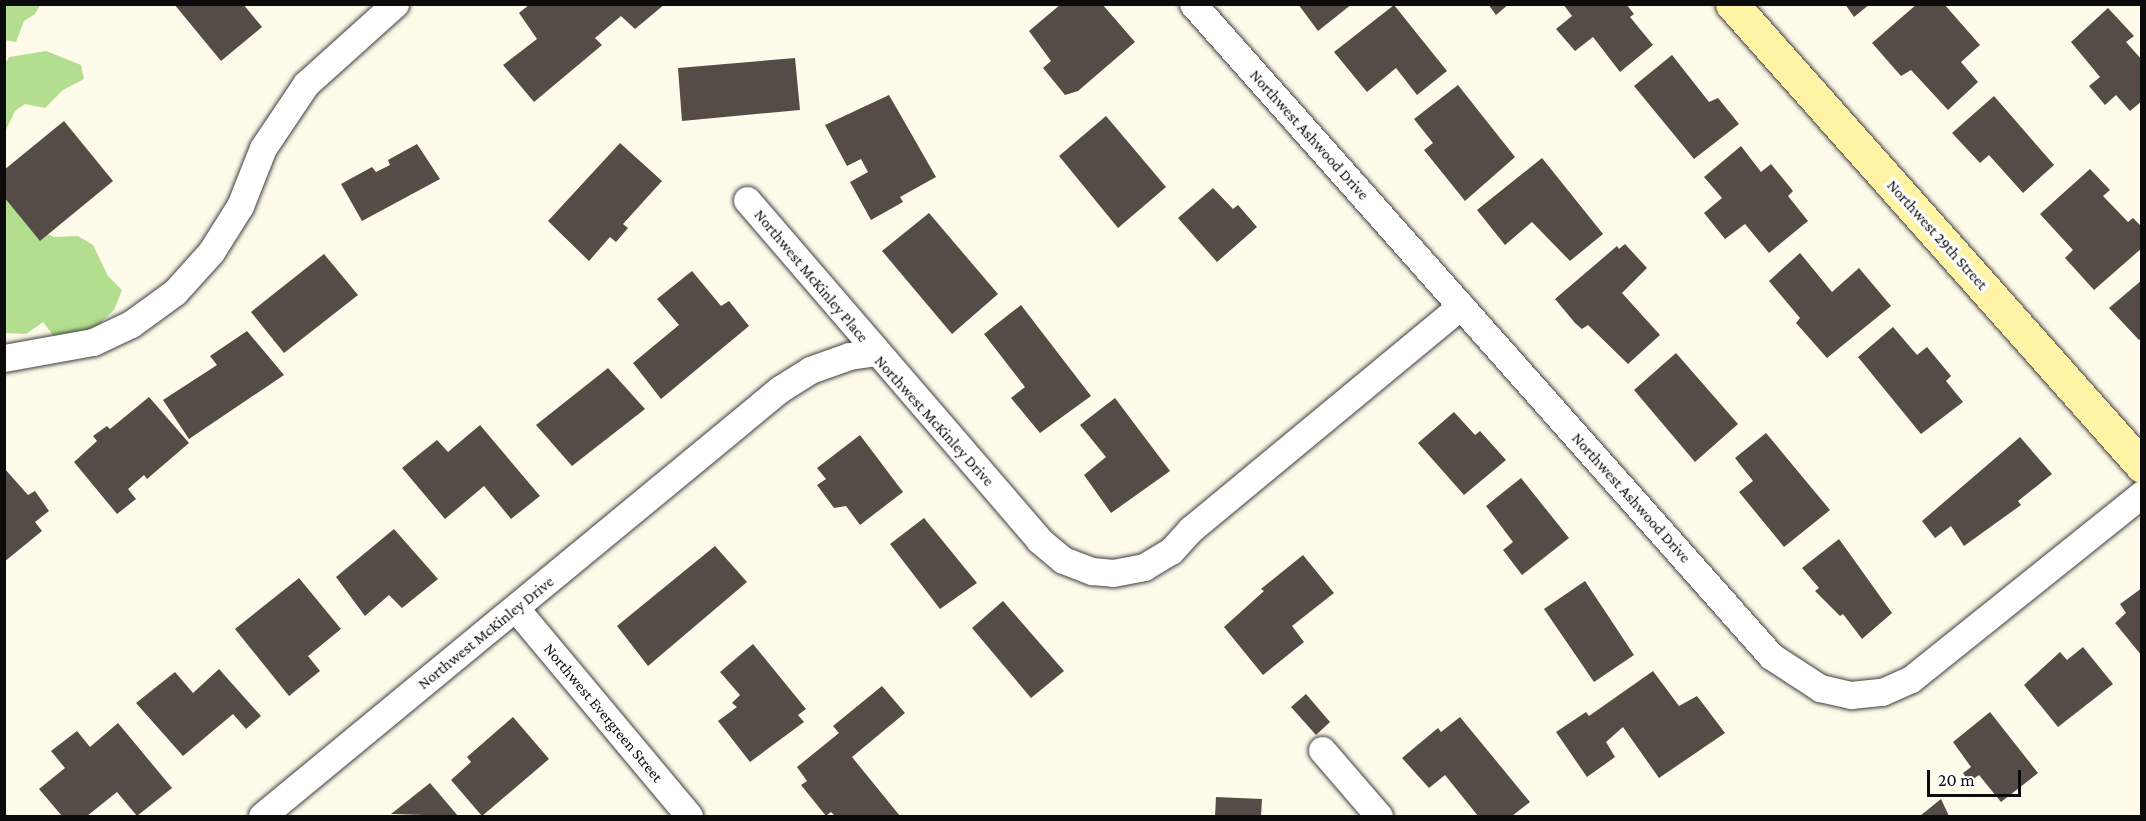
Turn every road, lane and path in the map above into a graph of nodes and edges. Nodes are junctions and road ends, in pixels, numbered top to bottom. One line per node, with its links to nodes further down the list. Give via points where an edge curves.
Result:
1 (395, 4): 7 (street, via 333,57 289,107 263,148 240,206 212,252 175,292 131,324 93,342)
2 (1193, 4): 5 (street, Northwest Ashwood Drive)
3 (1732, 4): 8 (street, Northwest 29th Street)
4 (747, 200): 6 (street, Northwest McKinley Place)
5 (1461, 306): 6 (street, Northwest McKinley Drive, via 1191,529 1171,551 1144,567 1113,573 1092,571 1063,560 1039,540); 9 (street, Northwest Ashwood Drive, via 1771,656 1821,688 1851,695 1882,692 1911,679)
6 (876, 352): 10 (street, Northwest McKinley Drive, via 849,356 810,370 780,389)
7 (4, 358)
8 (2142, 466)
9 (2142, 494)
10 (517, 610): 12 (street, Northwest McKinley Drive); 13 (street, Northwest Evergreen Street)
11 (1322, 750): 14 (street)
12 (262, 816)
13 (689, 816)
14 (1379, 816)

